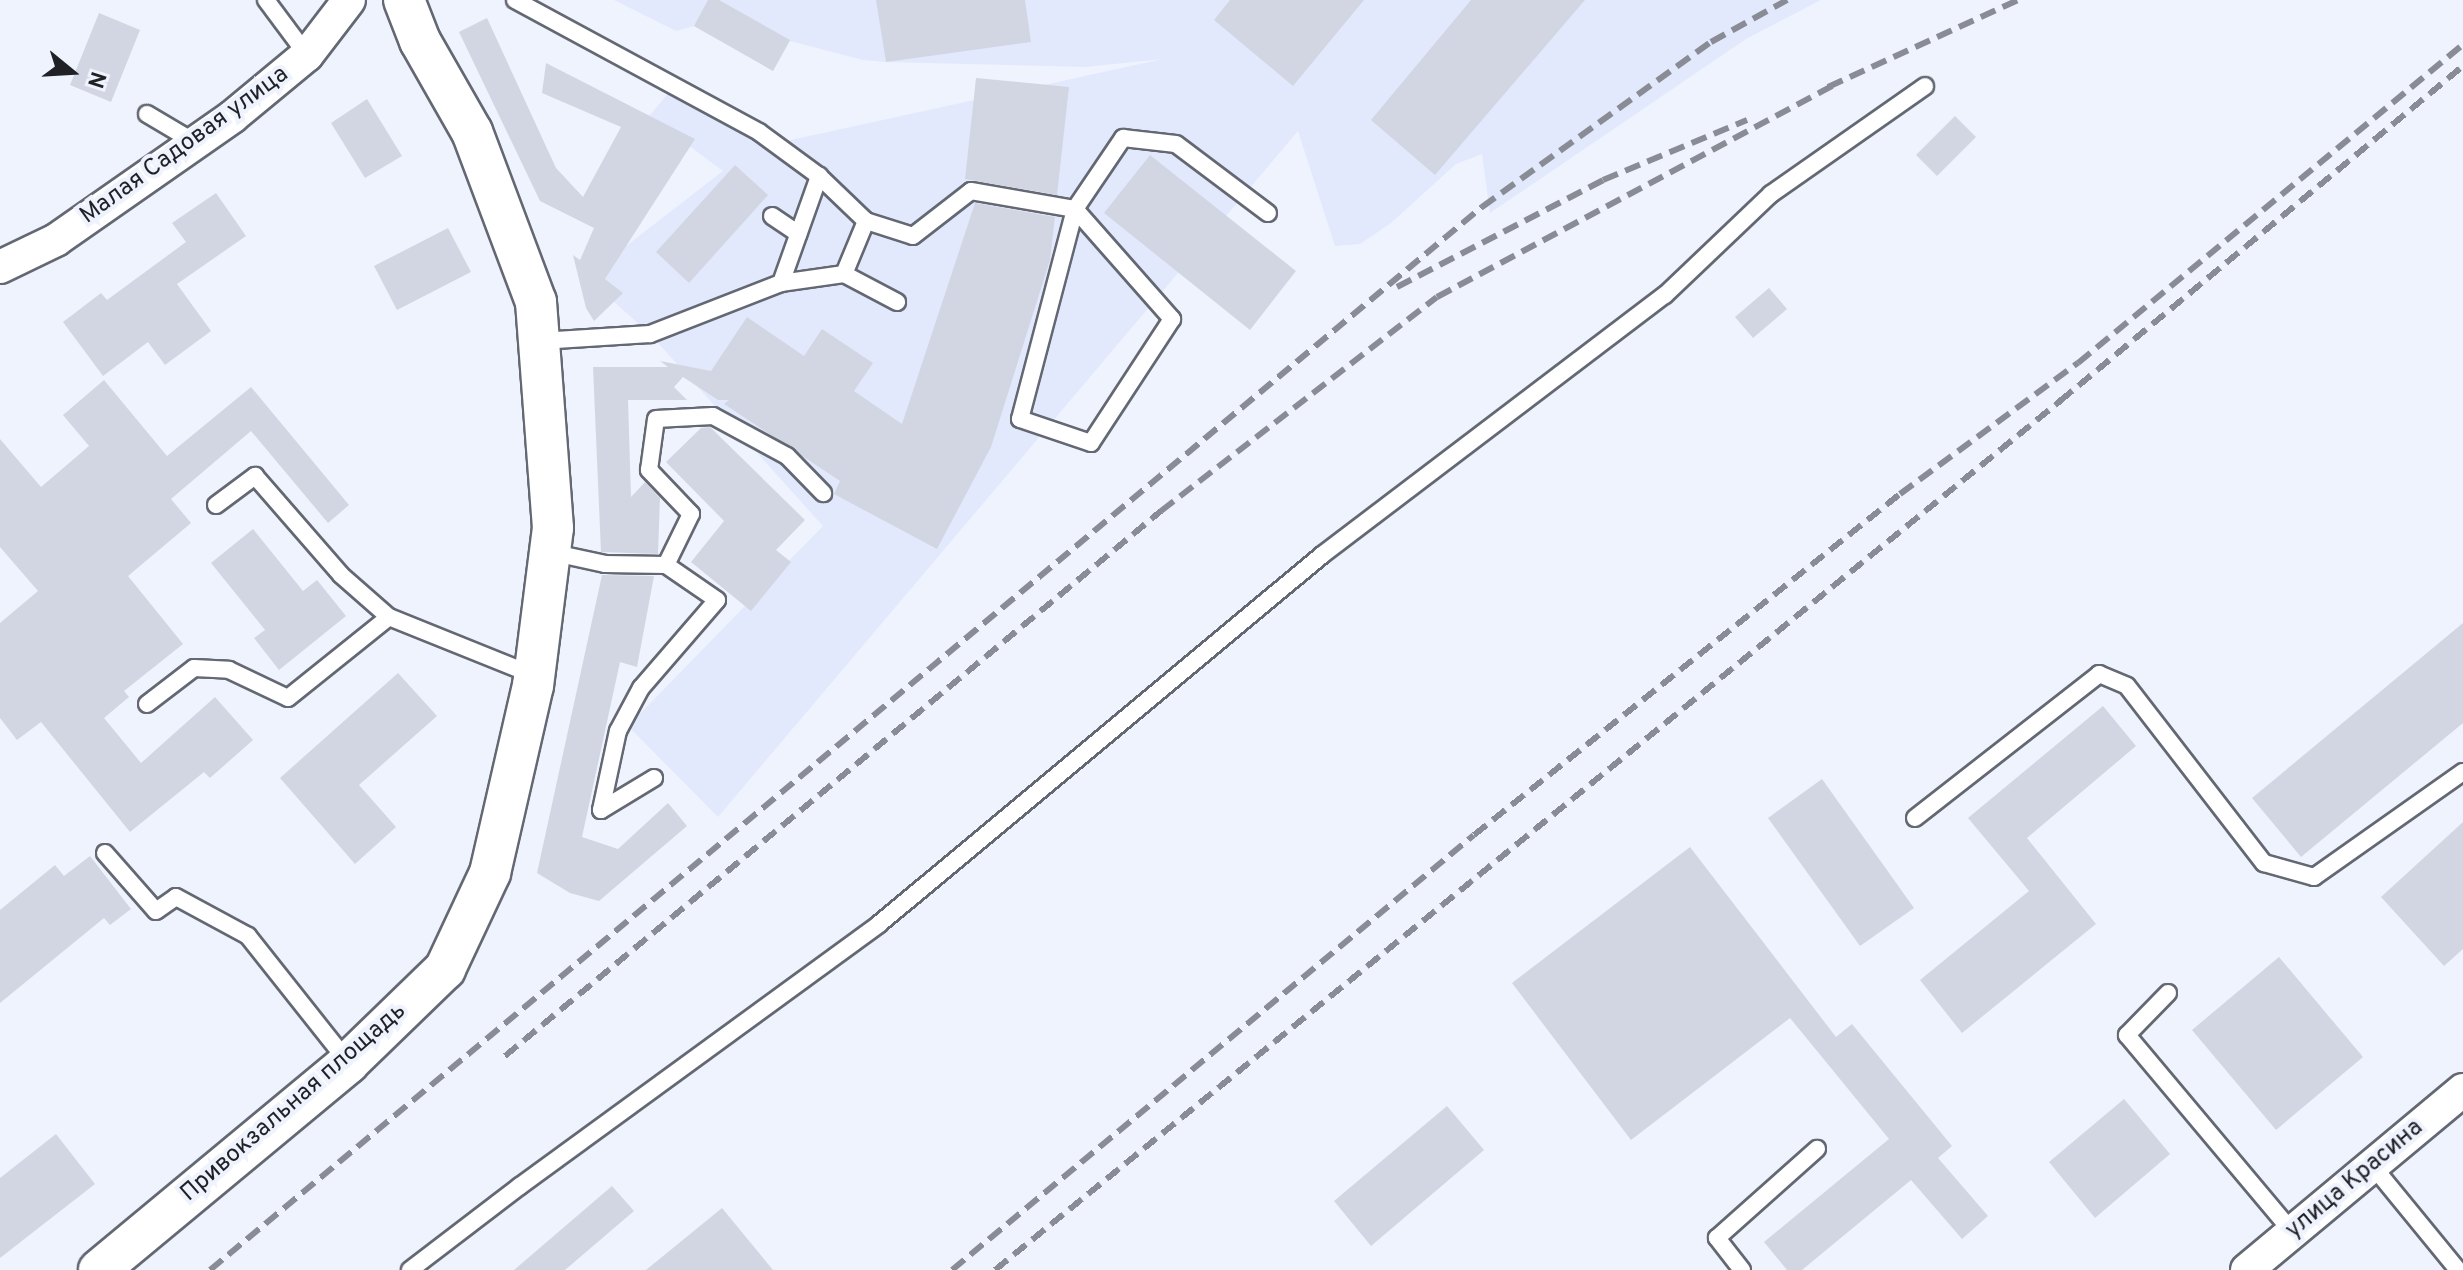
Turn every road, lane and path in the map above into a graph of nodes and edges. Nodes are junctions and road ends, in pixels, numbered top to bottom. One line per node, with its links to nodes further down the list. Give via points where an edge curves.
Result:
1 (266, 0): 5 (lane)
2 (349, 0): 5 (street, Малая Садовая улица)
3 (404, 0): 19 (street, Привокзальная площадь, via 420,41 472,132 506,217 536,302)
4 (515, 0): 9 (lane, via 748,126)
5 (307, 55): 8 (street, Малая Садовая улица)
6 (1925, 86): 38 (lane, via 1771,194 1665,295 1322,555 879,924)
7 (147, 114): 8 (lane)
8 (196, 143): 15 (street, Малая Садовая улица, via 56,240)
9 (819, 176): 13 (lane); 14 (lane)
10 (1075, 209): 10 (lane, via 1020,419 1091,443 1172,319); 11 (lane, via 1123,138 1176,144); 13 (lane, via 971,191 913,236)
11 (1268, 213)
12 (772, 216): 14 (lane)
13 (866, 221): 16 (lane)
14 (799, 234): 17 (lane)
15 (0, 267)
16 (844, 274): 17 (lane); 18 (lane)
17 (781, 283): 19 (lane, via 650,334)
18 (897, 302)
19 (538, 341): 22 (street, Привокзальная площадь, via 553,528)
20 (823, 493): 23 (lane, via 787,456 713,416 656,419 649,470 691,514)
21 (216, 505): 24 (lane, via 255,476 341,575)
22 (550, 552): 23 (lane, via 605,564); 25 (street, Привокзальная площадь)
23 (666, 565): 28 (lane, via 717,600 629,709 618,731 601,810)
24 (389, 617): 25 (lane); 26 (lane, via 288,698 229,670 194,668)
25 (534, 676): 32 (street, Привокзальная площадь, via 490,873 445,969)
26 (147, 704)
27 (2463, 772): 29 (lane, via 2314,877 2264,863 2127,686 2099,674)
28 (654, 778)
29 (1915, 818)
30 (105, 853): 32 (lane, via 156,911 176,897 248,936)
31 (2168, 993): 36 (lane, via 2127,1035)
32 (348, 1063): 37 (street, Привокзальная площадь)
33 (2463, 1090): 35 (street, улица Красина)
34 (1817, 1149): 39 (lane, via 1717,1238)
35 (2372, 1165): 36 (street, улица Красина); 41 (lane)
36 (2293, 1233): 40 (street, улица Красина)
37 (99, 1270)
38 (410, 1270)
39 (1742, 1270)
40 (2247, 1270)
41 (2458, 1270)

